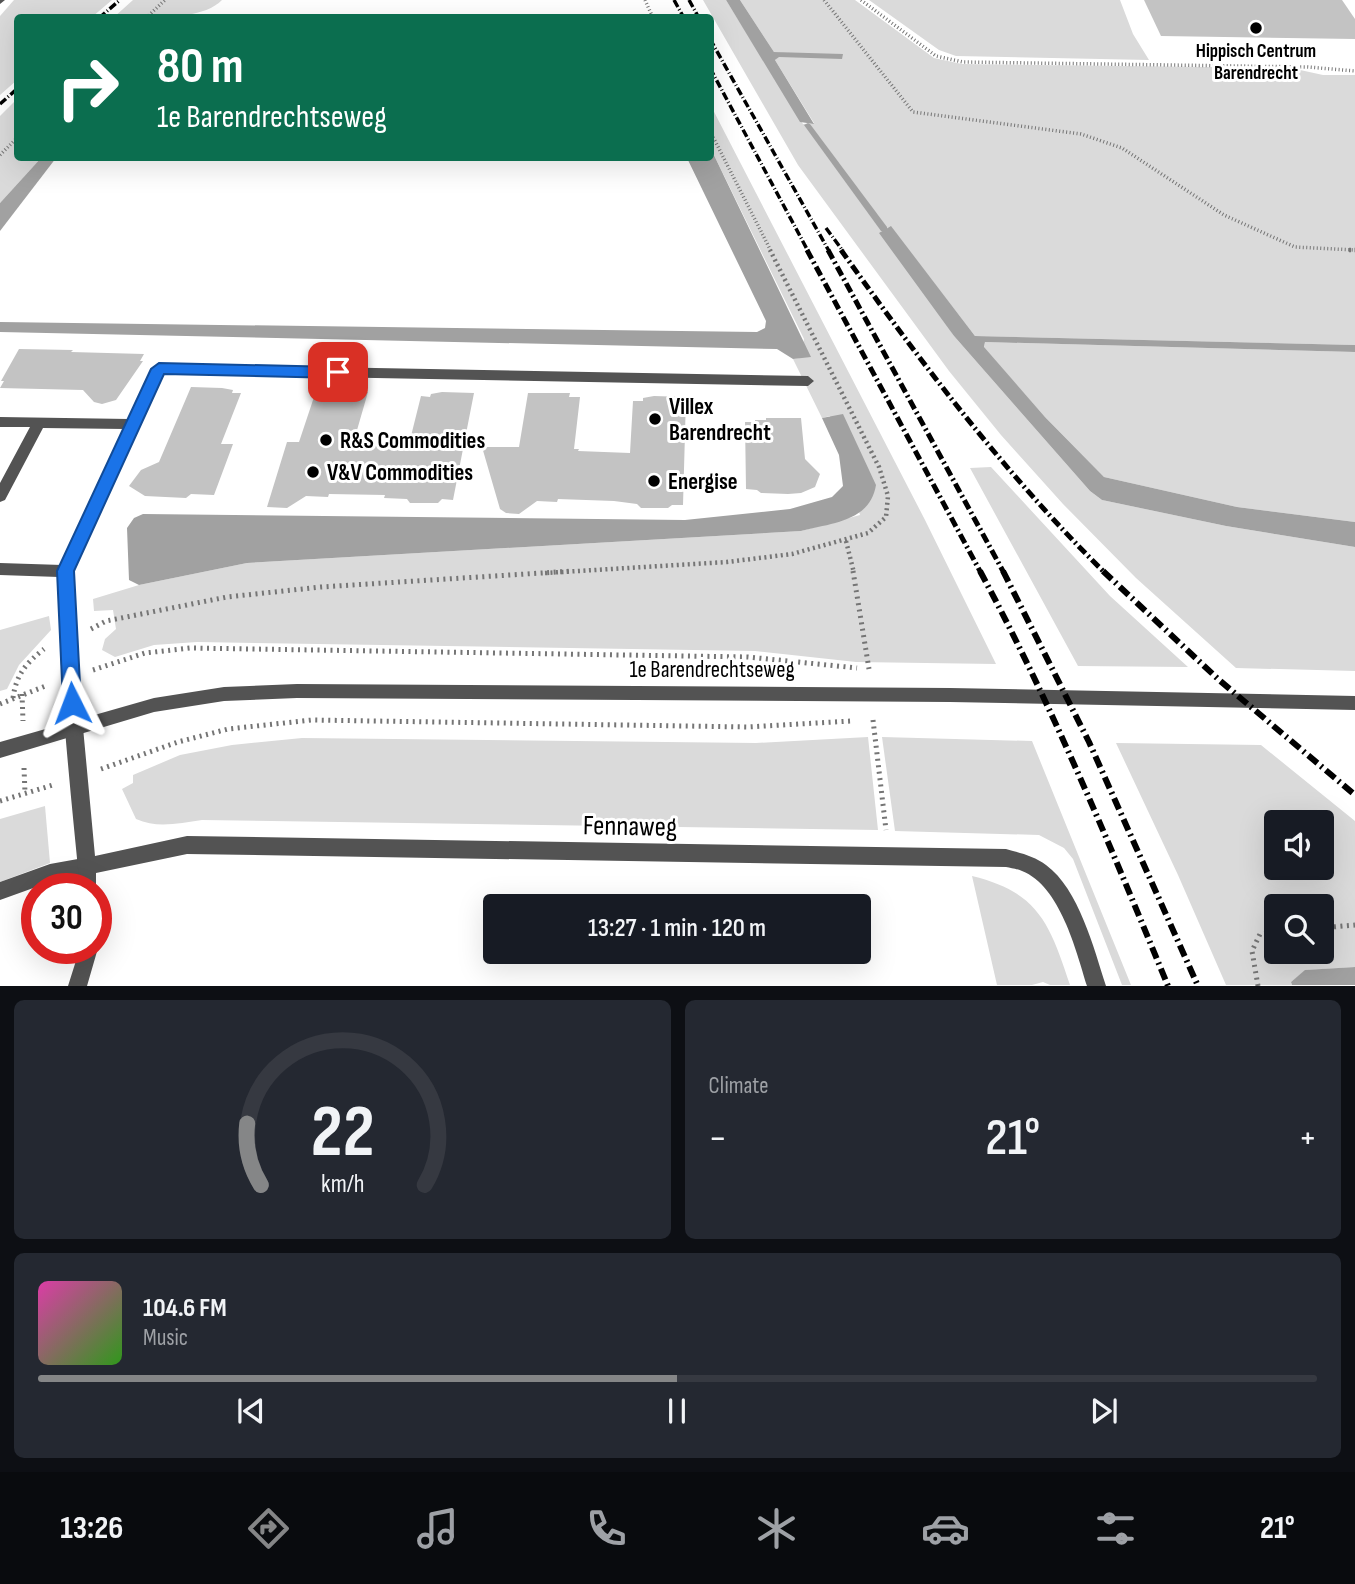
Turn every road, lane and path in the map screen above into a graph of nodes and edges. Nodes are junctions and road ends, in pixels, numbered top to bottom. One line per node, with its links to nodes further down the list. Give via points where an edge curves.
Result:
1 (165, 0): 4 (path)
2 (824, 0): 9 (path, via 913,112 1081,134 1122,148 1224,215 1294,247)
3 (861, 0): 5 (path, via 936,56 963,62 1308,66)
4 (150, 14)
5 (1355, 71)
6 (714, 139): 15 (path, via 879,467 888,496 886,517 868,533)
7 (14, 141): 8 (path)
8 (0, 155)
9 (1355, 250)
10 (808, 381): 13 (street, via 159,369)
11 (0, 422): 12 (street)
12 (39, 423): 13 (street); 14 (street)
13 (132, 424): 17 (street)
14 (0, 496)
15 (846, 541): 18 (path, via 727,562 227,597 106,621); 19 (path, 1e Barendrechtseweg, via 869,669 748,657 190,648 145,653)
16 (0, 569): 17 (street)
17 (66, 571): 18 (street)
18 (67, 636): 19 (street); 20 (path, via 23,666 14,681)
19 (70, 677): 20 (path, 1e Barendrechtseweg); 23 (street)
20 (13, 698): 22 (path, 1e Barendrechtseweg)
21 (1355, 703): 23 (street, 1e Barendrechtseweg, via 297,691 224,694 154,705)
22 (0, 704)
23 (73, 728): 24 (street, 1e Barendrechtseweg); 25 (street)
24 (0, 750)
25 (77, 778): 26 (path); 27 (path, via 191,738 312,720 748,727 873,720); 28 (street)
26 (0, 801)
27 (889, 855): 28 (street, Fennaweg, via 187,845); 36 (street, Fennaweg, via 1006,858 1029,864 1062,899)
28 (89, 866): 29 (street); 30 (street, via 50,873)
29 (89, 873)
30 (0, 891)
31 (1355, 925): 32 (path)
32 (1334, 927)
33 (1264, 933): 37 (path, via 1252,951)
34 (84, 964): 35 (street)
35 (77, 985)
36 (1097, 985)
37 (1258, 985)

